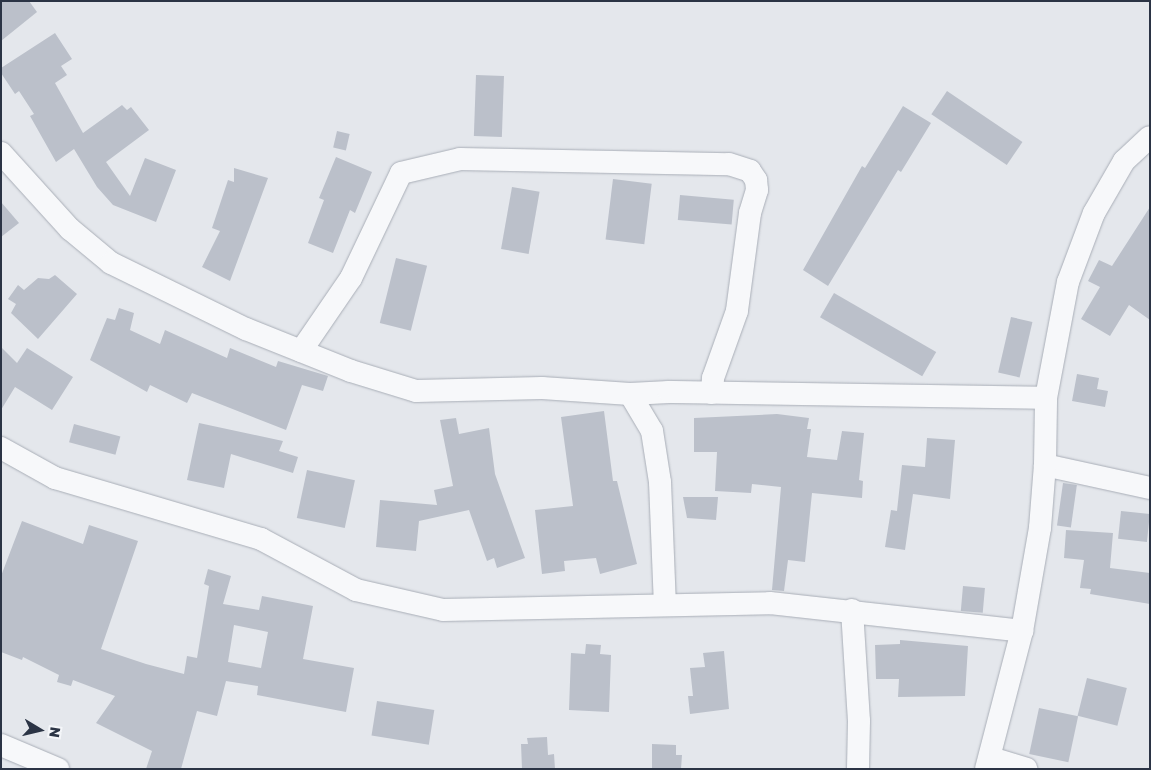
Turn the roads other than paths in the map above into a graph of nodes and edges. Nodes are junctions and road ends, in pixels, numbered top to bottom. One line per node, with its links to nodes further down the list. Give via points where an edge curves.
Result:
1 (1147, 142): 7 (street, via 1124,161 1094,213 1068,282)
2 (1, 153): 3 (street, via 70,229 111,263 246,329)
3 (301, 351): 5 (street, via 351,278 400,173 460,159 729,164 750,171 758,190 750,213 737,311 713,378); 6 (street, via 416,391 542,388)
4 (669, 392): 5 (street); 6 (street); 8 (street)
5 (712, 392): 7 (street)
6 (630, 394): 8 (street)
7 (1046, 398): 10 (street)
8 (652, 431): 12 (street, via 660,482)
9 (1, 448): 12 (street, via 55,478 261,539 356,590 444,610)
10 (1045, 465): 11 (street); 14 (street, via 1040,528)
11 (1150, 488)
12 (665, 604): 13 (street, via 770,603)
13 (852, 610): 14 (street); 18 (street)
14 (1022, 631): 16 (street)
15 (1, 746): 17 (street)
16 (988, 763): 19 (street)
17 (58, 769)
18 (858, 769)
19 (1026, 769)

